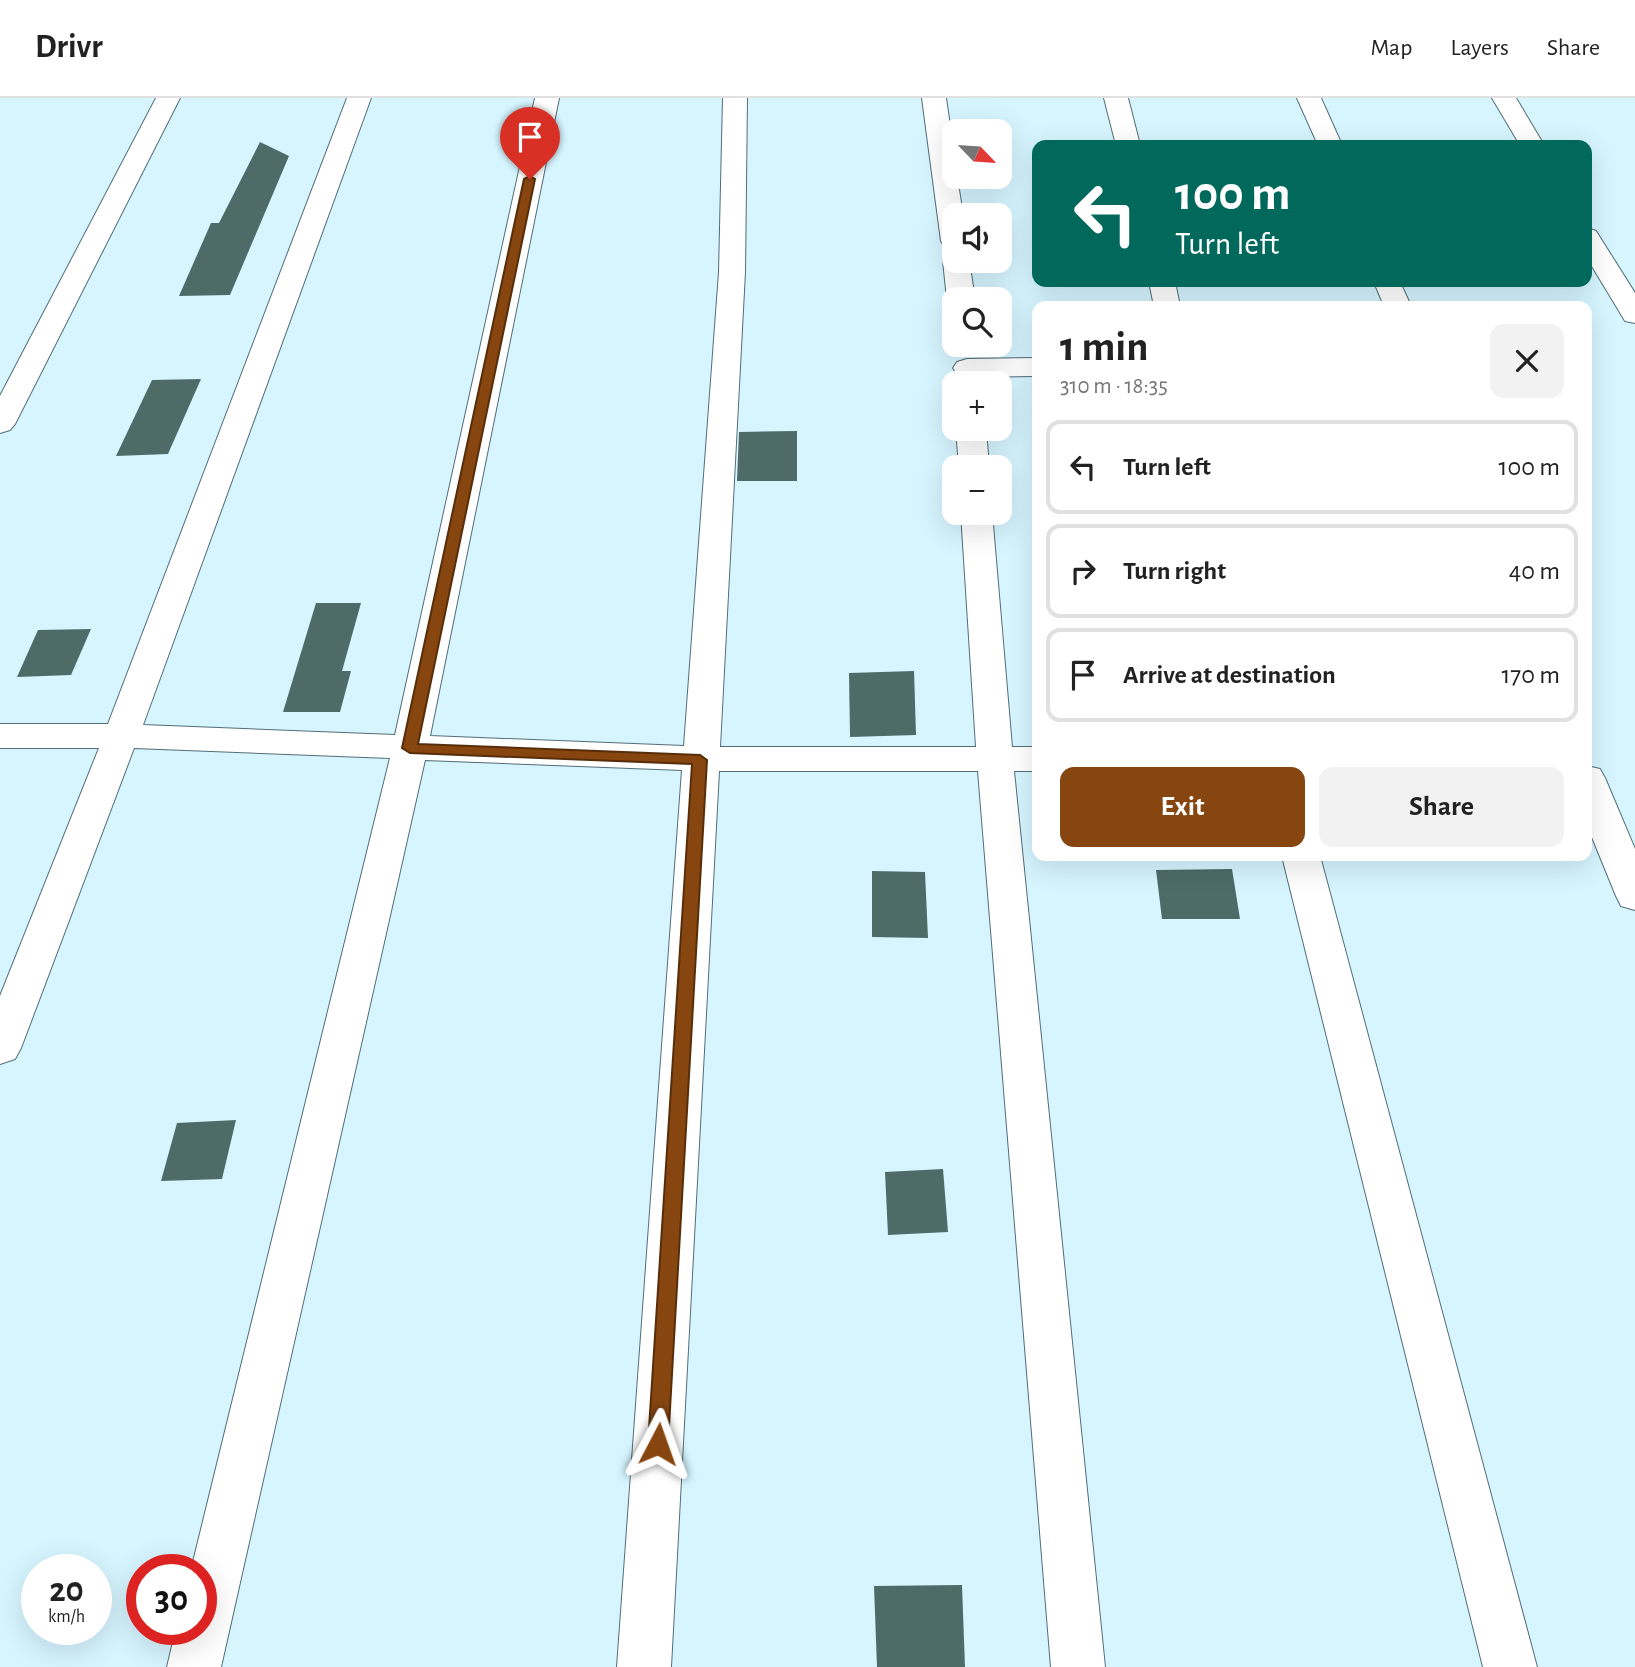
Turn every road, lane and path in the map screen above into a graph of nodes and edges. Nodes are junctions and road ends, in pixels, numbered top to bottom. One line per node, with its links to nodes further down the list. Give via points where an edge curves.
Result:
1 (168, 98): 17 (street)
2 (359, 98): 20 (street)
3 (547, 98): 21 (street)
4 (735, 98): 24 (street, via 732,272)
5 (934, 98): 12 (street)
6 (1115, 98): 9 (street)
7 (1309, 98): 10 (street)
8 (1504, 98): 11 (street)
9 (1127, 140)
10 (1328, 140)
11 (1529, 140)
12 (949, 203)
13 (1592, 244): 14 (street)
14 (1635, 315)
15 (966, 366): 16 (street)
16 (1032, 367)
17 (0, 424)
18 (978, 525): 22 (street)
19 (0, 736): 20 (street)
20 (121, 736): 21 (street); 28 (street)
21 (410, 748): 24 (street); 29 (street)
22 (995, 758): 23 (street); 24 (street); 31 (street)
23 (1032, 759)
24 (700, 760): 30 (street)
25 (1592, 790): 27 (street)
26 (1302, 861): 32 (street)
27 (1635, 896)
28 (0, 1048)
29 (194, 1667)
30 (644, 1667)
31 (1078, 1667)
32 (1510, 1667)

